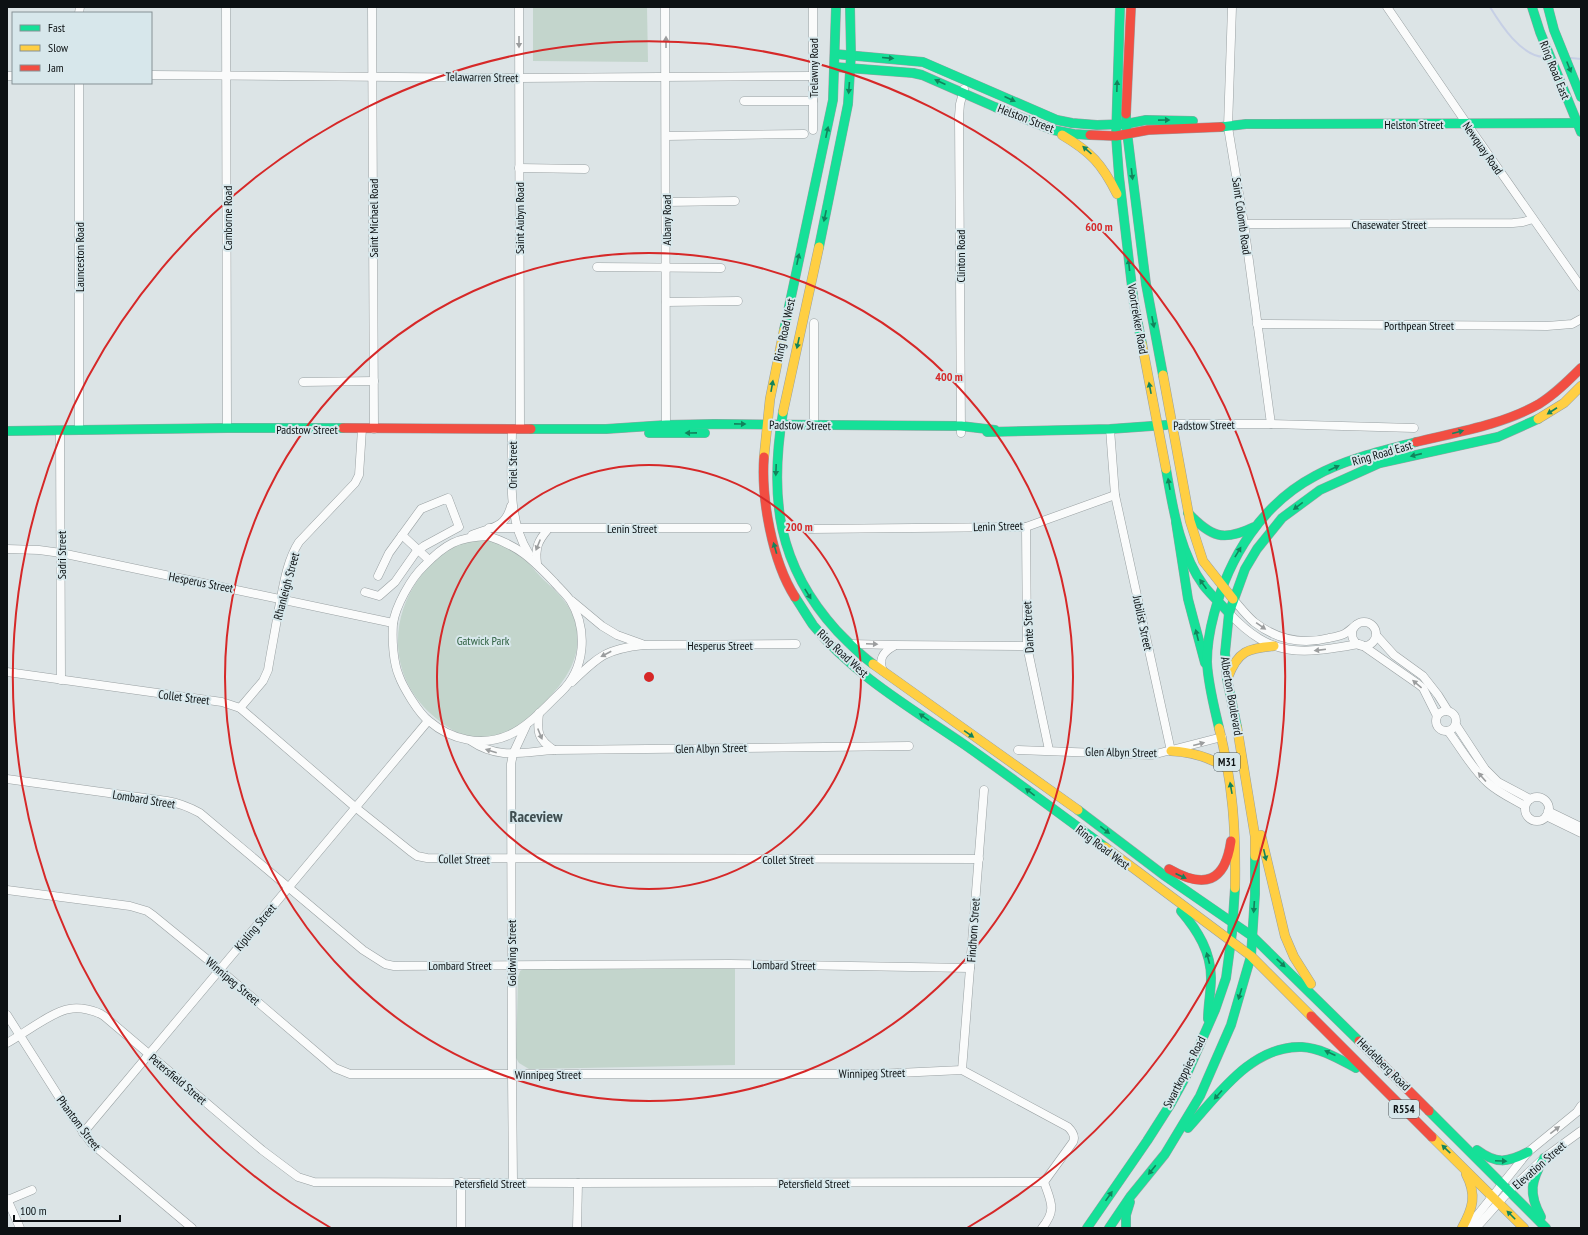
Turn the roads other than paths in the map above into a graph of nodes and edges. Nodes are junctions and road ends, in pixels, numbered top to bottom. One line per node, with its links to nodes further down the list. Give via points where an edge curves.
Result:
1 (226, 7): 19 (street, Camborne Road)
2 (372, 7): 20 (street, Saint Michael Road)
3 (519, 7): 23 (street, Saint Aubyn Road, one-way to 23)
4 (666, 7): 21 (street, Albany Road, one-way to 4)
5 (813, 7): 22 (street, Trelawny Road)
6 (836, 7): 14 (main road, Ring Road West)
7 (850, 7): 15 (main road, Ring Road West)
8 (1120, 7): 33 (main road, Voortrekker Road, one-way to 8)
9 (1131, 7): 30 (main road, Voortrekker Road)
10 (1232, 7): 31 (street, Saint Colomb Road)
11 (1386, 7): 32 (street, Newquay Road)
12 (1532, 7): 34 (main road, Ring Road East, via 1562,87)
13 (1548, 7): 27 (main road, Ring Road East, one-way to 27, via 1554,30)
14 (835, 54): 15 (main road, Helston Street); 16 (main road, Ring Road West)
15 (851, 55): 17 (main road, Ring Road West); 24 (main road, Helston Street, one-way to 24, via 923,62)
16 (834, 67): 17 (main road, Helston Street); 66 (main road, Ring Road West, one-way to 16, via 780,347 833,100)
17 (850, 68): 26 (main road, Helston Street, one-way to 17, via 917,74); 67 (main road, Ring Road West, one-way to 67, via 844,127)
18 (152, 75): 19 (street, Telawarren Street)
19 (226, 75): 20 (street, Telawarren Street); 65 (street, Camborne Road)
20 (372, 76): 23 (street, Telawarren Street); 58 (street, Saint Michael Road)
21 (666, 76): 22 (street, Telawarren Street); 23 (street, Telawarren Street); 39 (street, Albany Road)
22 (813, 76): 29 (street, Trelawny Road)
23 (519, 78): 41 (street, Saint Aubyn Road)
24 (968, 81): 26 (street, Clinton Road); 33 (main road, Helston Street, one-way to 33, via 1057,120 1078,124)
25 (79, 84): 75 (street, Launceston Road)
26 (962, 92): 36 (main road, Helston Street); 76 (street, Clinton Road, via 959,124)
27 (1581, 97)
28 (744, 101): 29 (street)
29 (813, 101): 35 (street, Trelawny Road)
30 (1126, 124): 31 (main road, Helston Street, one-way to 31, via 1146,120); 33 (main road, Helston Street); 38 (main road, Voortrekker Road)
31 (1228, 124): 32 (main road, Helston Street); 38 (main road, Helston Street, via 1148,130); 47 (street, Saint Colomb Road)
32 (1466, 124): 34 (main road, Helston Street); 46 (street, Newquay Road)
33 (1116, 125): 40 (main road, Voortrekker Road)
34 (1580, 126)
35 (813, 130)
36 (1053, 130): 40 (main road, Helston Street); 45 (main road, one-way to 36, via 1110,178 1096,158 1084,147)
37 (804, 134): 39 (street)
38 (1127, 135): 40 (main road, Helston Street); 61 (main road, Voortrekker Road, one-way to 61, via 1146,284)
39 (666, 136): 44 (street, Albany Road)
40 (1116, 136): 45 (main road, Voortrekker Road)
41 (519, 168): 42 (street); 71 (street, Saint Aubyn Road)
42 (585, 169)
43 (735, 201): 44 (street)
44 (666, 202): 49 (street, Albany Road)
45 (1123, 206): 64 (main road, Voortrekker Road, one-way to 45, via 1134,304)
46 (1533, 218): 47 (street, Chasewater Street, via 1513,223); 51 (street, Newquay Road)
47 (1244, 224): 56 (street, Saint Colomb Road)
48 (597, 267): 49 (street)
49 (666, 267): 50 (street); 53 (street, Albany Road)
50 (721, 268)
51 (1581, 287)
52 (738, 301): 53 (street)
53 (666, 302): 72 (street, Albany Road)
54 (1581, 319): 56 (street, Porthpean Street, via 1572,324 1547,326)
55 (814, 323): 63 (street)
56 (1257, 324): 62 (street, Saint Colomb Road)
57 (1581, 368): 78 (main road, Ring Road East, one-way to 57, via 1494,422 1533,407 1554,394)
58 (374, 381): 59 (street); 70 (street, Saint Michael Road)
59 (303, 382)
60 (1581, 386): 79 (main road, Ring Road East, one-way to 79, via 1564,403 1541,418 1498,437)
61 (1173, 424): 62 (street, Padstow Street); 64 (main road, Padstow Street); 82 (main road, Voortrekker Road)
62 (1271, 424): 68 (street, Padstow Street)
63 (814, 425): 67 (main road, Padstow Street); 76 (main road, Padstow Street)
64 (1158, 426): 73 (main road, Padstow Street); 83 (main road, Voortrekker Road, one-way to 64)
65 (227, 428): 69 (main road, Padstow Street); 75 (main road, Padstow Street)
66 (767, 428): 67 (main road, Padstow Street); 72 (main road, Padstow Street); 116 (main road, Ring Road West, one-way to 66, via 813,624 781,568 766,506 764,480)
67 (781, 428): 76 (main road, Padstow Street); 110 (main road, Ring Road West, one-way to 110, via 777,462 777,497 788,553 800,580 817,607)
68 (1414, 428)
69 (362, 429): 70 (main road, Padstow Street); 101 (street, Rhanleigh Street, via 359,475 356,483 299,542 291,558)
70 (374, 429): 71 (main road, Padstow Street)
71 (516, 429): 72 (main road, Padstow Street); 81 (street, Oriel Street)
72 (666, 429)
73 (1110, 429): 76 (main road, Padstow Street); 80 (street)
74 (7, 430): 77 (main road, Padstow Street)
75 (80, 430): 77 (main road, Padstow Street)
76 (961, 430)
77 (60, 431): 95 (street, Sadri Street)
78 (1389, 450): 79 (main road); 84 (main road, Ring Road East, one-way to 78, via 1284,496 1310,478)
79 (1395, 460): 102 (main road, Ring Road East, one-way to 102, via 1351,474 1320,490 1282,518 1257,549 1245,569)
80 (1115, 495): 85 (street, Lenin Street); 137 (street, Jubilist Street)
81 (513, 501): 86 (street, via 506,519); 87 (street, Oriel Street)
82 (1188, 512): 84 (main road, via 1202,528 1219,536 1238,534); 99 (main road, Voortrekker Road, via 1203,561)
83 (1176, 522): 104 (main road, Voortrekker Road, one-way to 83, via 1204,586 1189,561); 119 (main road, one-way to 83, via 1188,599)
84 (1256, 526): 99 (main road, Ring Road East, one-way to 84, via 1233,560)
85 (1026, 527): 90 (street, Lenin Street); 114 (street, Dante Street)
86 (489, 528): 87 (street, Lenin Street); 92 (street)
87 (516, 528): 88 (street, Lenin Street); 97 (street, Oriel Street)
88 (548, 528): 89 (street, Lenin Street); 97 (street, one-way to 97, via 538,544)
89 (748, 528)
90 (810, 529)
91 (402, 535): 94 (street); 94 (street, via 420,509 448,498 459,527); 98 (street, via 389,553)
92 (454, 542): 96 (street); 97 (street, via 488,536 511,544)
93 (7, 549): 95 (street, Hesperus Street)
94 (418, 550): 96 (street); 100 (street, via 395,582 380,596)
95 (61, 553): 101 (street, Hesperus Street); 121 (street, Sadri Street)
96 (429, 560): 106 (street, via 420,569 404,595)
97 (535, 562): 103 (street)
98 (378, 576)
99 (1222, 588): 102 (main road, Voortrekker Road); 104 (main road, Alberton Boulevard / M31)
100 (365, 592)
101 (281, 599): 106 (street, Hesperus Street); 123 (street, Rhanleigh Street, via 268,670 263,681)
102 (1233, 599): 105 (main road, Alberton Boulevard / M31); 107 (street, one-way to 107, via 1253,621 1273,634 1293,640 1330,638 1343,634)
103 (570, 600): 111 (street, Hesperus Street, via 602,626); 122 (street, via 579,619 582,646 580,663)
104 (1217, 600): 105 (main road, Voortrekker Road); 119 (main road, Alberton Boulevard / M31, via 1210,633)
105 (1229, 613): 115 (street, via 1249,632); 120 (main road, Alberton Boulevard / M31, via 1225,652)
106 (393, 623): 127 (street, via 393,647 398,675)
107 (1356, 625): 108 (street, via 1368,622 1374,627); 112 (street, via 1352,635)
108 (1376, 635): 112 (street, via 1373,642 1366,646); 124 (street, via 1394,655 1427,681)
109 (796, 644): 111 (street, Hesperus Street)
110 (848, 644): 113 (street, one-way to 113); 116 (street); 118 (main road, Ring Road West)
111 (644, 645): 122 (street, Hesperus Street, one-way to 122, via 615,649 604,654)
112 (1360, 645): 115 (street, one-way to 115, via 1302,651); 126 (street, one-way to 112, via 1423,688)
113 (895, 646): 114 (street); 118 (street, via 883,654 881,662)
114 (1027, 646): 136 (street, Dante Street)
115 (1274, 646): 120 (main road, via 1256,647 1243,652 1234,662)
116 (839, 651): 153 (main road, Ring Road West, one-way to 116, via 1023,786 880,686)
117 (7, 672): 121 (street, Collet Street)
118 (884, 673): 150 (main road, Ring Road West, one-way to 150)
119 (1208, 673): 131 (main road, Alberton Boulevard / M31)
120 (1227, 679): 143 (main road, Alberton Boulevard / M31)
121 (61, 680): 123 (street, Collet Street, via 222,702)
122 (564, 690): 125 (street)
123 (240, 708): 145 (street, Collet Street)
124 (1448, 711): 126 (street); 128 (street, via 1455,716)
125 (539, 713): 129 (street); 134 (street, one-way to 134, via 537,730 544,742)
126 (1437, 716): 130 (street, via 1436,723 1439,728)
127 (428, 721): 132 (street, via 447,733); 145 (street, Kipling Street)
128 (1456, 725): 130 (street); 142 (street, via 1485,769 1498,782)
129 (526, 726): 132 (street, via 508,736 489,741); 138 (street, Goldwing Street)
130 (1448, 731): 144 (street, one-way to 130, via 1488,783)
131 (1222, 737): 137 (street, Glen Albyn Street, one-way to 131); 139 (main road, Alberton Boulevard / M31)
132 (471, 741): 138 (street, Glen Albyn Street, one-way to 132, via 495,752)
133 (909, 746): 134 (street, Glen Albyn Street)
134 (554, 750): 138 (street, Glen Albyn Street)
135 (1018, 750): 136 (street, Glen Albyn Street)
136 (1049, 750): 137 (street, Glen Albyn Street, via 1141,755)
137 (1171, 751): 139 (main road, via 1206,756)
138 (514, 754): 151 (street, Goldwing Street)
139 (1228, 769): 147 (main road, Alberton Boulevard / M31, one-way to 139)
140 (7, 779): 154 (street, Lombard Street, via 179,803 200,813)
141 (984, 790): 152 (street, Findhorn Street)
142 (1530, 799): 144 (street); 146 (street, via 1542,798 1547,802)
143 (1251, 804): 157 (main road, Alberton Boulevard / M31, one-way to 157, via 1256,862); 163 (main road, one-way to 163, via 1285,936 1300,967)
144 (1525, 806): 146 (street, via 1527,815 1532,819 1541,820)
145 (356, 807): 151 (street, Collet Street, via 416,856); 154 (street, Kipling Street)
146 (1547, 813): 148 (street); 149 (street)
147 (1234, 827): 150 (main road, one-way to 147, via 1145,854 1181,877 1198,881 1209,880 1225,866); 156 (main road, Alberton Boulevard / M31)
148 (1581, 827)
149 (1581, 833)
150 (1123, 844): 156 (main road, Ring Road West, via 1165,876)
151 (511, 859): 152 (street, Collet Street); 160 (street, Goldwing Street)
152 (979, 859): 161 (street, Findhorn Street)
153 (1156, 886): 158 (main road, Ring Road West); 165 (main road, one-way to 153, via 1210,966 1202,938 1193,924)
154 (288, 888): 160 (street, Lombard Street, via 363,950 385,964); 162 (street, Kipling Street)
155 (7, 890): 162 (street, Winnipeg Street, via 130,906 147,911)
156 (1234, 922): 157 (main road, Heidelberg Road / R554); 158 (main road, Swartkoppies Road)
157 (1252, 936): 159 (main road, Swartkoppies Road); 163 (main road, Heidelberg Road / R554, one-way to 163)
158 (1232, 942): 159 (main road, Heidelberg Road / R554); 165 (main road, Swartkoppies Road, via 1225,982)
159 (1251, 956): 171 (main road, Heidelberg Road / R554); 177 (main road, Swartkoppies Road, one-way to 177, via 1231,1025 1216,1061 1200,1096)
160 (512, 965): 161 (street, Lombard Street, via 730,964); 170 (street, Goldwing Street)
161 (970, 968): 169 (street, Findhorn Street)
162 (220, 969): 168 (street, Kipling Street); 170 (street, Winnipeg Street, via 342,1072 360,1075)
163 (1322, 1002): 173 (main road, Heidelberg Road / R554)
164 (7, 1015): 166 (street, Phantom Street)
165 (1209, 1024): 194 (main road, Swartkoppies Road, one-way to 165, via 1180,1087)
166 (20, 1036): 167 (street, Petersfield Street); 168 (street, Petersfield Street, via 61,1011 72,1008 88,1010 104,1016); 175 (street, Phantom Street)
167 (7, 1043)
168 (149, 1055): 175 (street, Kipling Street); 180 (street, Petersfield Street, via 262,1150 301,1179 324,1183)
169 (962, 1070): 170 (street, Winnipeg Street, via 876,1074); 182 (street, via 1072,1131 1073,1142)
170 (512, 1074): 181 (street, Goldwing Street)
171 (1376, 1081): 177 (main road, one-way to 177, via 1325,1051 1307,1047 1276,1050 1249,1063 1237,1074); 179 (main road, Heidelberg Road / R554, one-way to 171)
172 (1581, 1106): 176 (street, Elevation Street, one-way to 172)
173 (1435, 1116): 176 (main road, one-way to 176, via 1493,1160 1512,1160); 185 (main road, Heidelberg Road / R554)
174 (1581, 1131): 178 (street, Elevation Street)
175 (83, 1133): 190 (street, Phantom Street, via 100,1152)
176 (1528, 1152): 185 (street, Elevation Street)
177 (1166, 1154): 184 (main road, Swartkoppies Road, one-way to 184)
178 (1544, 1158): 185 (street, Elevation Street); 201 (main road, via 1532,1181 1531,1193)
179 (1460, 1163): 188 (main road, Heidelberg Road / R554); 197 (main road, via 1473,1190 1470,1214)
180 (461, 1182): 181 (street, Petersfield Street); 191 (street)
181 (514, 1182): 183 (street, Petersfield Street)
182 (1044, 1182): 183 (street, Petersfield Street); 193 (street, via 1052,1210 1051,1217)
183 (578, 1183): 192 (street)
184 (1139, 1186): 195 (main road, Swartkoppies Road); 196 (main road, via 1126,1215)
185 (1506, 1187): 188 (street, Elevation Street); 201 (main road, Heidelberg Road / R554)
186 (32, 1190): 187 (street)
187 (7, 1199): 189 (street)
188 (1496, 1200): 198 (street); 199 (street); 200 (main road, Heidelberg Road / R554, one-way to 188)
189 (20, 1228)
190 (192, 1228)
191 (462, 1228)
192 (577, 1228)
193 (1042, 1228)
194 (1087, 1228)
195 (1110, 1228)
196 (1126, 1228)
197 (1462, 1228)
198 (1467, 1228)
199 (1476, 1228)
200 (1524, 1228)
201 (1546, 1228)

